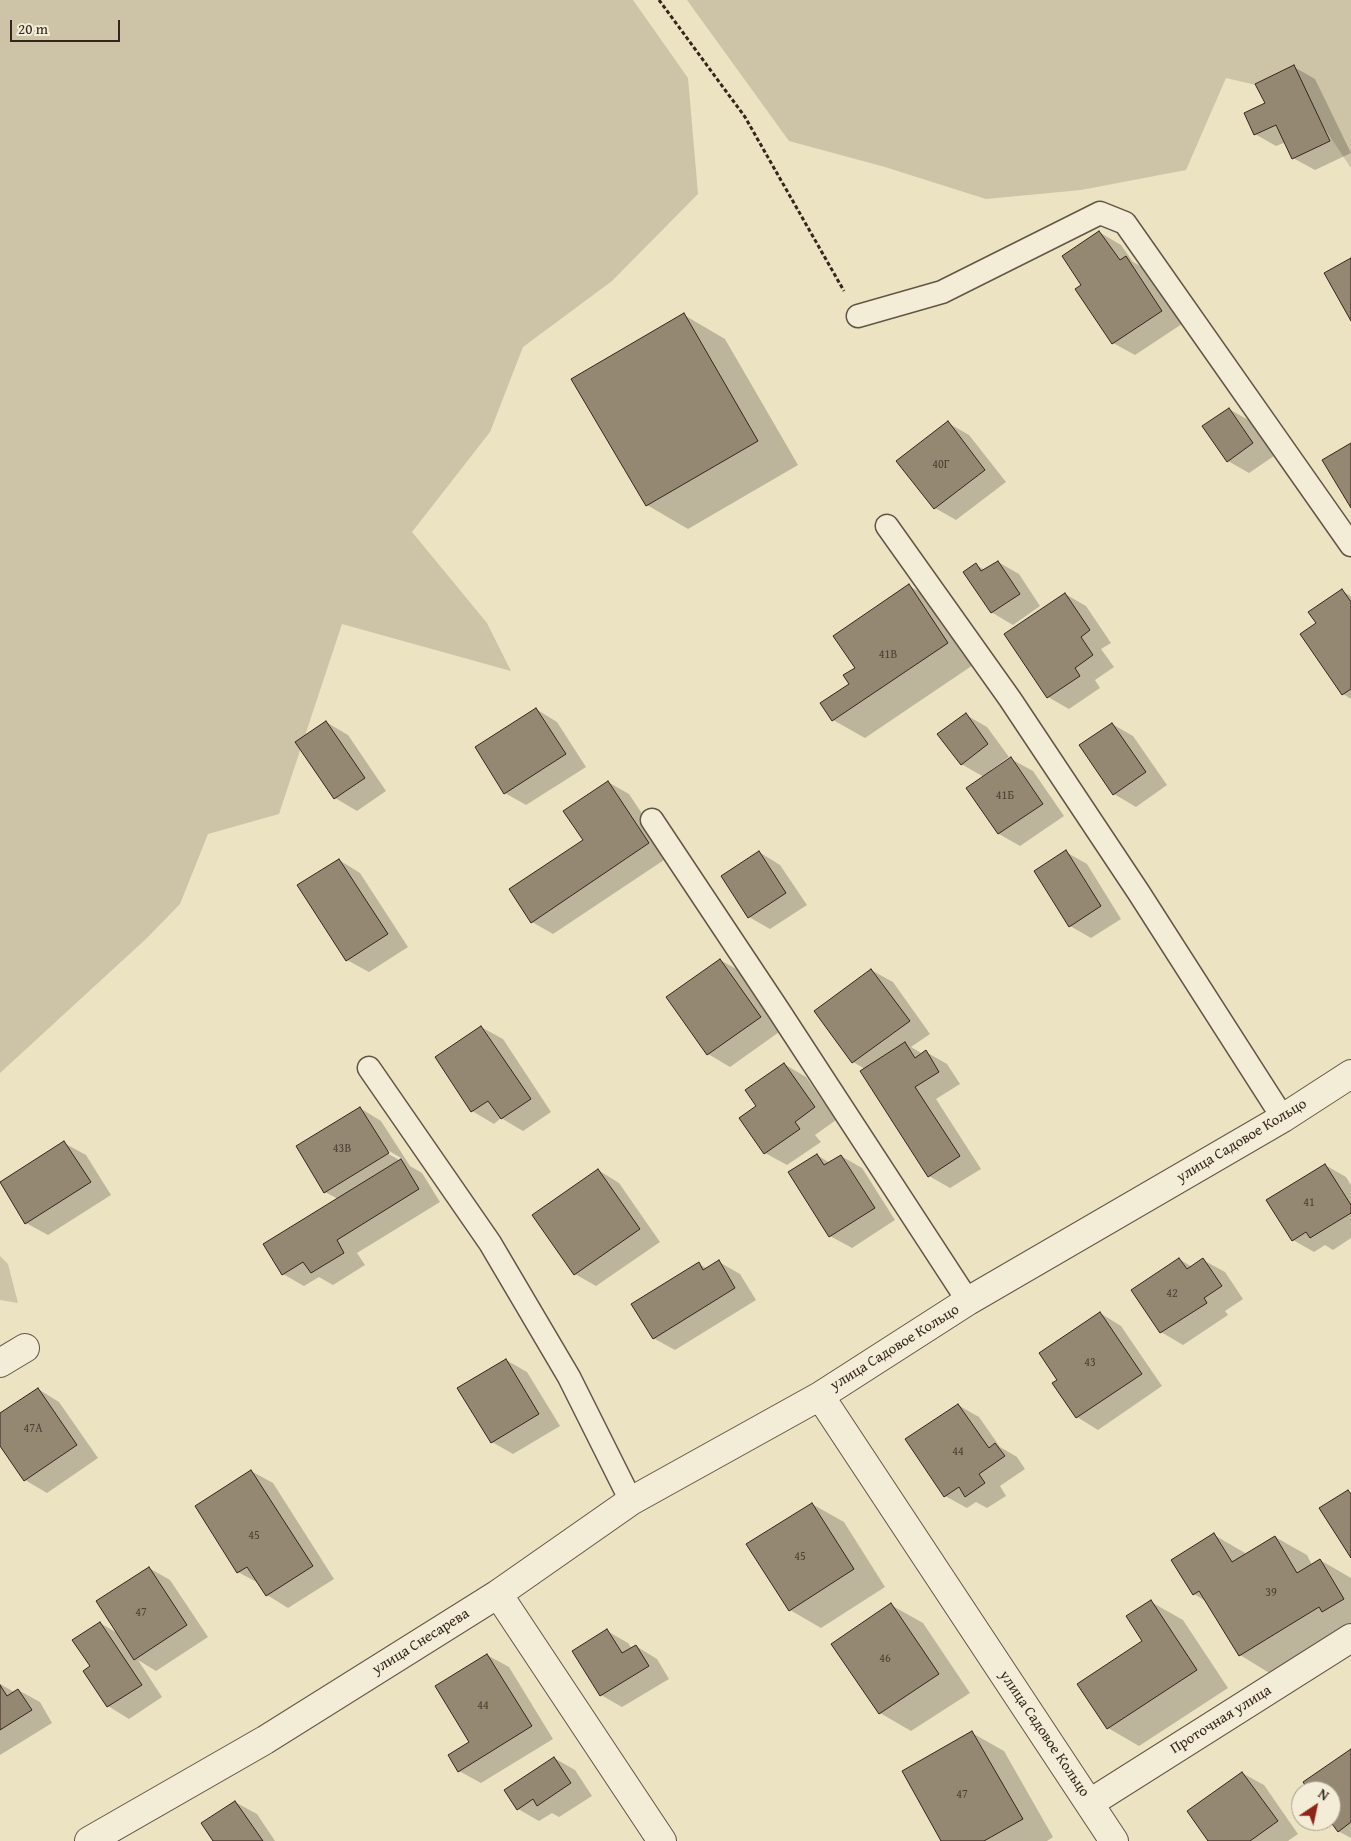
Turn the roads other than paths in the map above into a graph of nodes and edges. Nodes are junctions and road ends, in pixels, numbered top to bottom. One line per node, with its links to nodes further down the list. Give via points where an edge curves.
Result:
1 (858, 316): 3 (lane, via 942,292 1100,213 1125,223)
2 (887, 526): 7 (lane, via 1010,698 1140,893)
3 (1351, 545)
4 (652, 820): 8 (lane)
5 (369, 1068): 12 (lane, via 490,1243 569,1377)
6 (1351, 1074): 7 (street, улица Садовое Кольцо)
7 (1283, 1118): 8 (street, улица Садовое Кольцо)
8 (968, 1301): 11 (street, улица Садовое Кольцо)
9 (25, 1348): 10 (street)
10 (0, 1363)
11 (820, 1396): 12 (street, улица Снесарева); 15 (street, улица Садовое Кольцо)
12 (632, 1501): 13 (street, улица Снесарева)
13 (498, 1594): 16 (street, улица Снесарева, via 265,1740); 17 (street)
14 (1351, 1638): 15 (street, Проточная улица)
15 (1090, 1803): 18 (street, улица Садовое Кольцо)
16 (90, 1841)
17 (662, 1841)
18 (1114, 1841)

